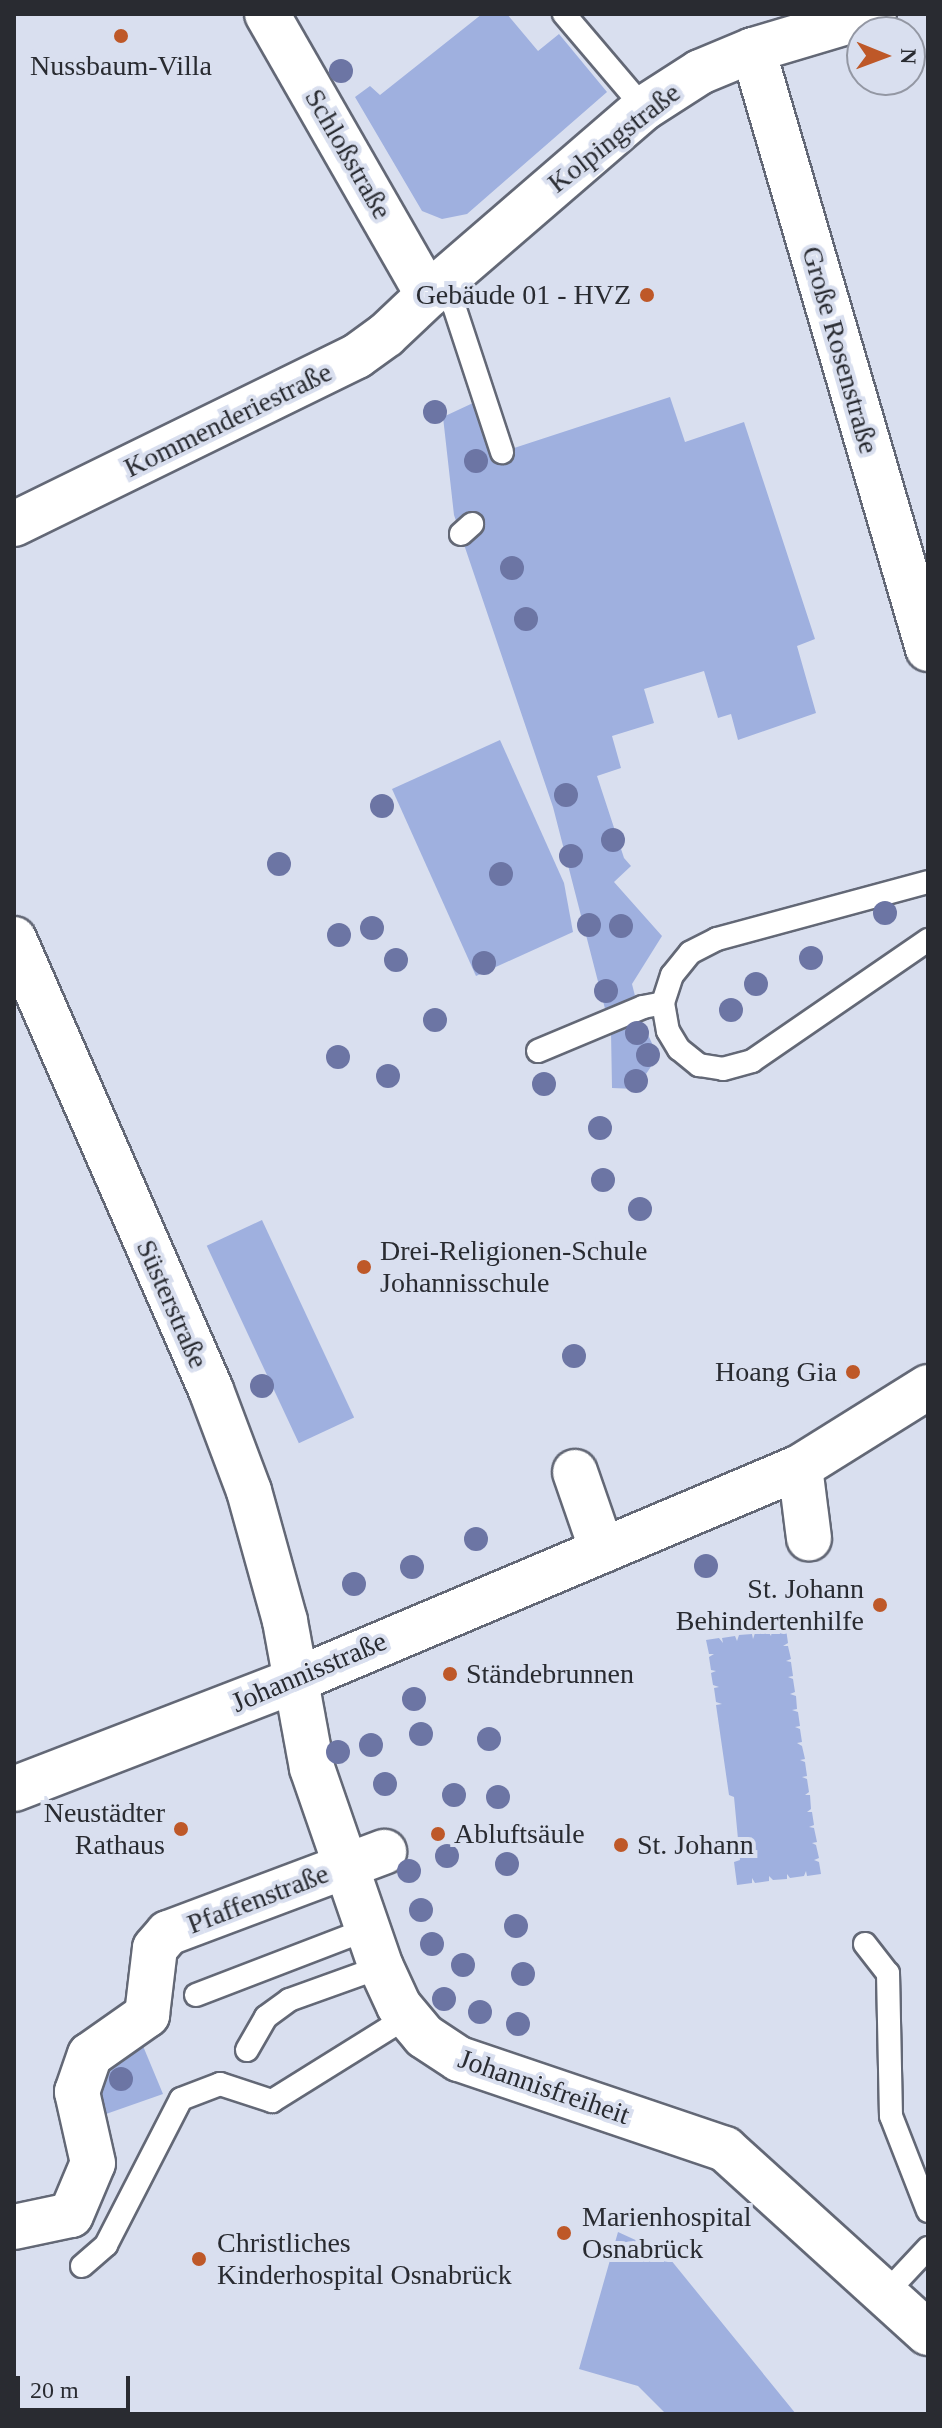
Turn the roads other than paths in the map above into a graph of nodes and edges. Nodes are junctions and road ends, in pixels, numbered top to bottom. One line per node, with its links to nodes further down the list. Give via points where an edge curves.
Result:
1 (267, 14): 6 (street, Schloßstraße)
2 (564, 14): 5 (lane)
3 (874, 14): 4 (street, Kolpingstraße)
4 (753, 50): 5 (street, Kolpingstraße, via 700,72); 9 (street, Große Rosenstraße)
5 (644, 108): 6 (street, Kolpingstraße)
6 (434, 289): 7 (lane, via 454,306); 8 (street, Kommenderiestraße, via 357,356)
7 (502, 452)
8 (14, 524)
9 (928, 649)
10 (928, 882): 13 (lane, via 717,939 690,953 672,975)
11 (14, 939): 20 (street, Süsterstraße, via 222,1419 253,1505)
12 (928, 940): 13 (lane, via 777,1046 752,1061 723,1069 699,1065 679,1049 668,1031)
13 (663, 1003): 14 (lane)
14 (538, 1051)
15 (928, 1387): 16 (street, Johannisstraße)
16 (800, 1467): 18 (street); 19 (street, Johannisstraße)
17 (575, 1472): 19 (street)
18 (809, 1538)
19 (602, 1550): 20 (street, Johannisstraße)
20 (296, 1680): 21 (street, Johannisstraße); 22 (street, Johannisfreiheit, via 312,1768)
21 (14, 1789)
22 (364, 1859): 24 (street, Johannisfreiheit); 29 (street, Pfaffenstraße, via 161,1940 155,1948 147,2015 90,2055 77,2092 93,2163 71,2215)
23 (865, 1944): 28 (lane, via 888,1973 891,2116)
24 (374, 1948): 25 (lane); 26 (street, Johannisfreiheit); 27 (lane, via 266,2017)
25 (196, 1995)
26 (407, 2017): 31 (lane, via 272,2101 220,2084 181,2099 106,2245); 32 (street, Johannisfreiheit, via 441,2050 476,2066 725,2149)
27 (247, 2050)
28 (928, 2211)
29 (14, 2227)
30 (928, 2248): 32 (lane)
31 (82, 2266)
32 (885, 2294): 33 (street, Johannisfreiheit)
33 (928, 2333)

